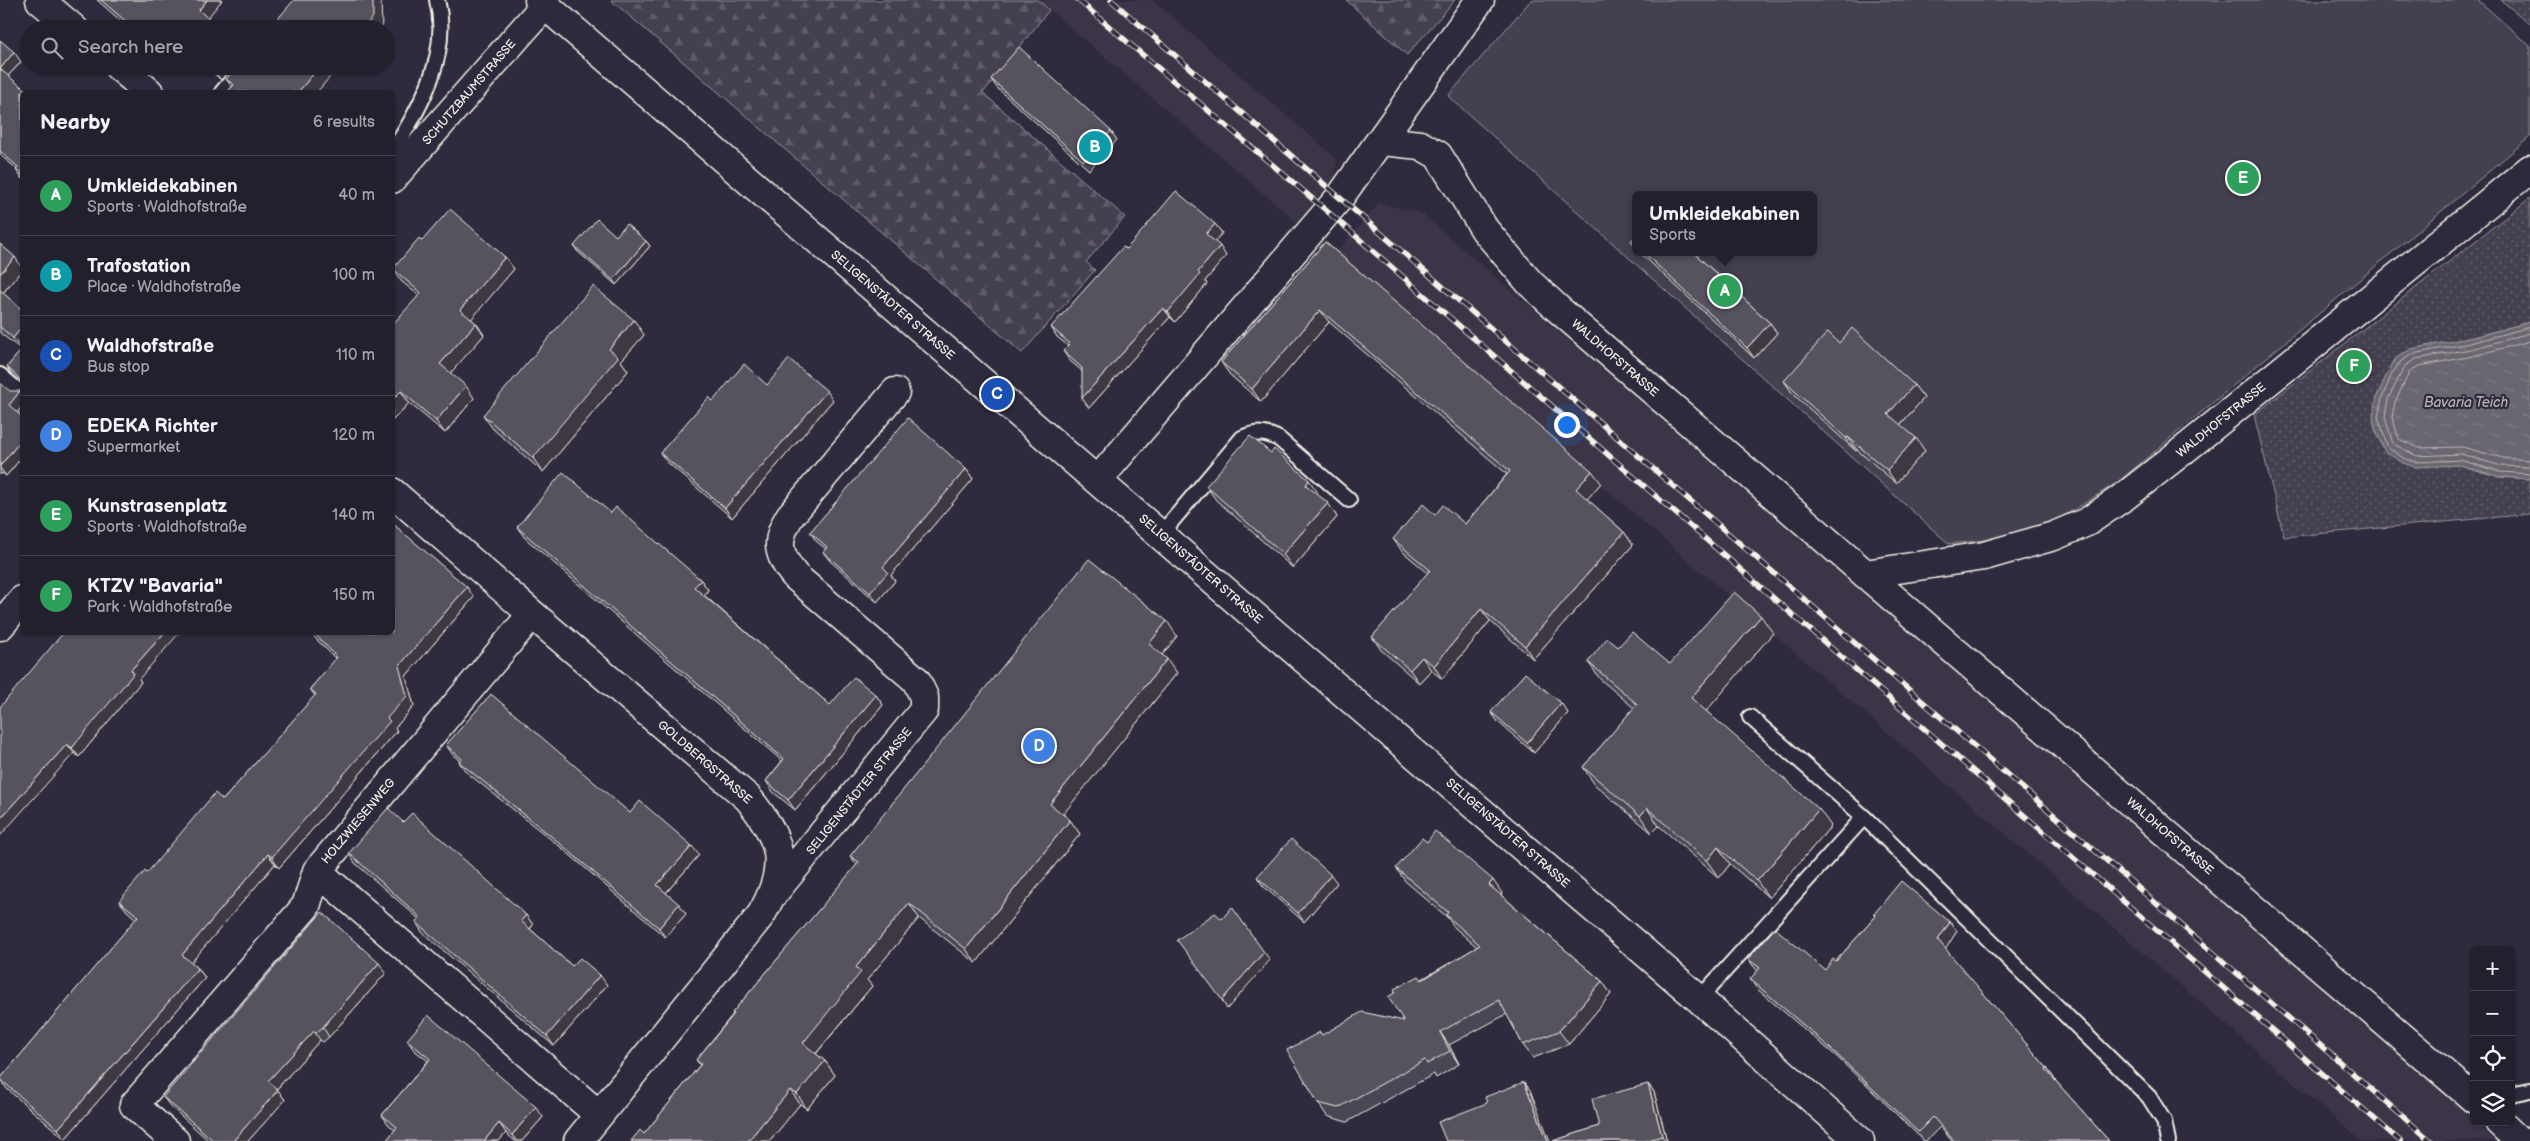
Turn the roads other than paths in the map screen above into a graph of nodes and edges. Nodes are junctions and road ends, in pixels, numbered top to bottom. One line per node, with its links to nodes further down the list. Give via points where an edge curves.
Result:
1 (40, 0): 5 (street)
2 (437, 0): 11 (lane, via 440,18 436,66 426,92)
3 (1480, 0): 10 (street, via 1428,70)
4 (542, 2): 13 (street, SCHUTZBAUMSTRASSE); 17 (street, SELIGENSTÄDTER STRASSE)
5 (63, 20)
6 (129, 75): 8 (street)
7 (236, 75): 9 (lane)
8 (147, 90)
9 (224, 90)
10 (1382, 141): 17 (street, via 1340,198); 21 (street, WALDHOFSTRASSE, via 1420,145 1438,155 1485,230 1530,283)
11 (395, 148)
12 (2530, 169): 21 (street, WALDHOFSTRASSE, via 2190,445 2087,522 2054,536 1984,556)
13 (395, 175)
14 (0, 375): 15 (lane)
15 (20, 392)
16 (895, 392): 28 (street, SELIGENSTÄDTER STRASSE, via 790,516 782,528 779,543 785,564 795,576 916,680 924,697 924,710)
17 (1098, 480): 20 (street, SELIGENSTÄDTER STRASSE)
18 (395, 495): 23 (street, GOLDBERGSTRASSE)
19 (1349, 500): 20 (lane, via 1279,439 1267,433 1253,433 1242,438)
20 (1161, 534): 29 (street, SELIGENSTÄDTER STRASSE)
21 (1865, 574): 32 (street, WALDHOFSTRASSE)
22 (20, 602): 24 (street)
23 (532, 614): 27 (street, HOLZWIESENWEG); 28 (street, GOLDBERGSTRASSE, via 748,798 768,822 776,839 777,879)
24 (0, 626)
25 (1750, 717): 26 (lane)
26 (1864, 817): 29 (lane); 38 (lane, via 2149,1097 2164,1121)
27 (316, 870): 33 (street); 35 (street, HOLZWIESENWEG, via 306,906 134,1105)
28 (773, 894): 33 (street, GOLDBERGSTRASSE, via 761,915)
29 (1700, 999): 37 (street, SELIGENSTÄDTER STRASSE)
30 (2530, 1090): 31 (lane)
31 (2515, 1093)
32 (2470, 1096)
33 (599, 1115): 36 (street, GOLDBERGSTRASSE)
34 (2503, 1126): 39 (street)
35 (175, 1141)
36 (578, 1141)
37 (1860, 1141)
38 (2168, 1141)
39 (2519, 1141)

